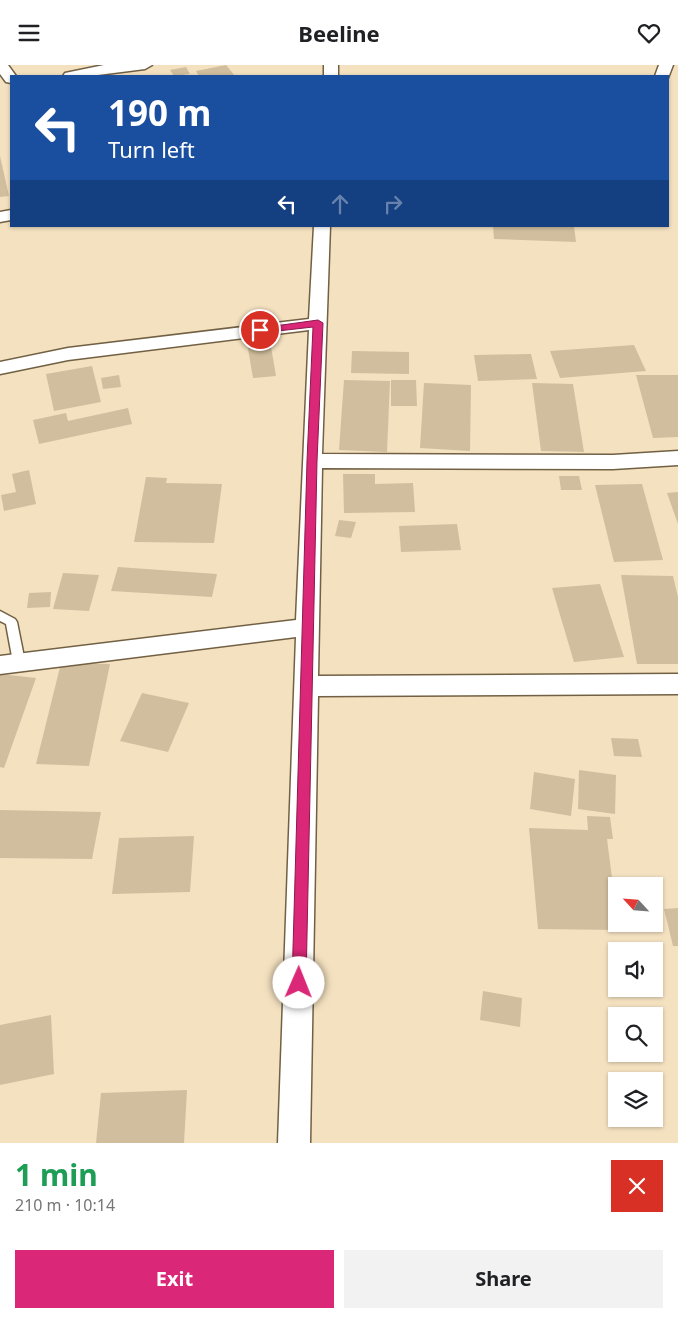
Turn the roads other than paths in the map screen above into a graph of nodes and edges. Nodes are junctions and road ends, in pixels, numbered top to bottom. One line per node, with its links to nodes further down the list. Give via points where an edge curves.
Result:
1 (1, 65): 4 (street)
2 (145, 65): 3 (street)
3 (75, 75)
4 (10, 78)
5 (322, 227): 6 (street)
6 (318, 323): 7 (street, via 68,354); 9 (street)
7 (0, 369)
8 (678, 458): 9 (street, via 613,462)
9 (312, 461): 11 (street)
10 (0, 615): 12 (lane, via 12,622)
11 (308, 627): 12 (street); 14 (street)
12 (9, 664)
13 (678, 684): 14 (street)
14 (306, 686): 15 (street)
15 (294, 1143)

